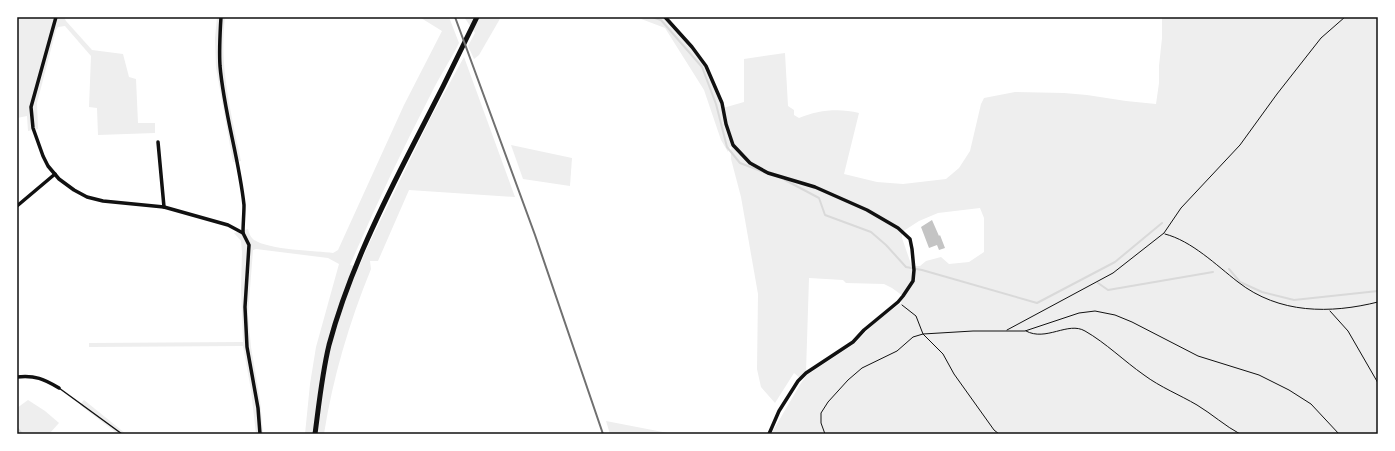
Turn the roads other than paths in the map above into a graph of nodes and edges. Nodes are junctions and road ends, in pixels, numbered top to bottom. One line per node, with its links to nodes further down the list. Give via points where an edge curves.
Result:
1 (56, 17): 6 (street, via 31,107 33,128 48,166)
2 (221, 17): 9 (street, via 220,66 244,207)
3 (477, 17): 14 (main road, via 355,266 329,345)
4 (665, 17): 15 (street, via 706,66 722,103 733,145 750,163 768,173 815,187 867,210 898,228 910,239 913,281 898,302 853,342 798,381 779,410)
5 (158, 142): 8 (street)
6 (55, 174): 7 (street); 8 (street, via 87,197)
7 (17, 206)
8 (164, 207): 9 (street, via 228,225)
9 (243, 233): 13 (street, via 249,245 245,307 247,347)
10 (17, 377): 11 (street, via 37,377)
11 (59, 388): 12 (lane)
12 (122, 434)
13 (260, 434)
14 (315, 434)
15 (769, 434)

